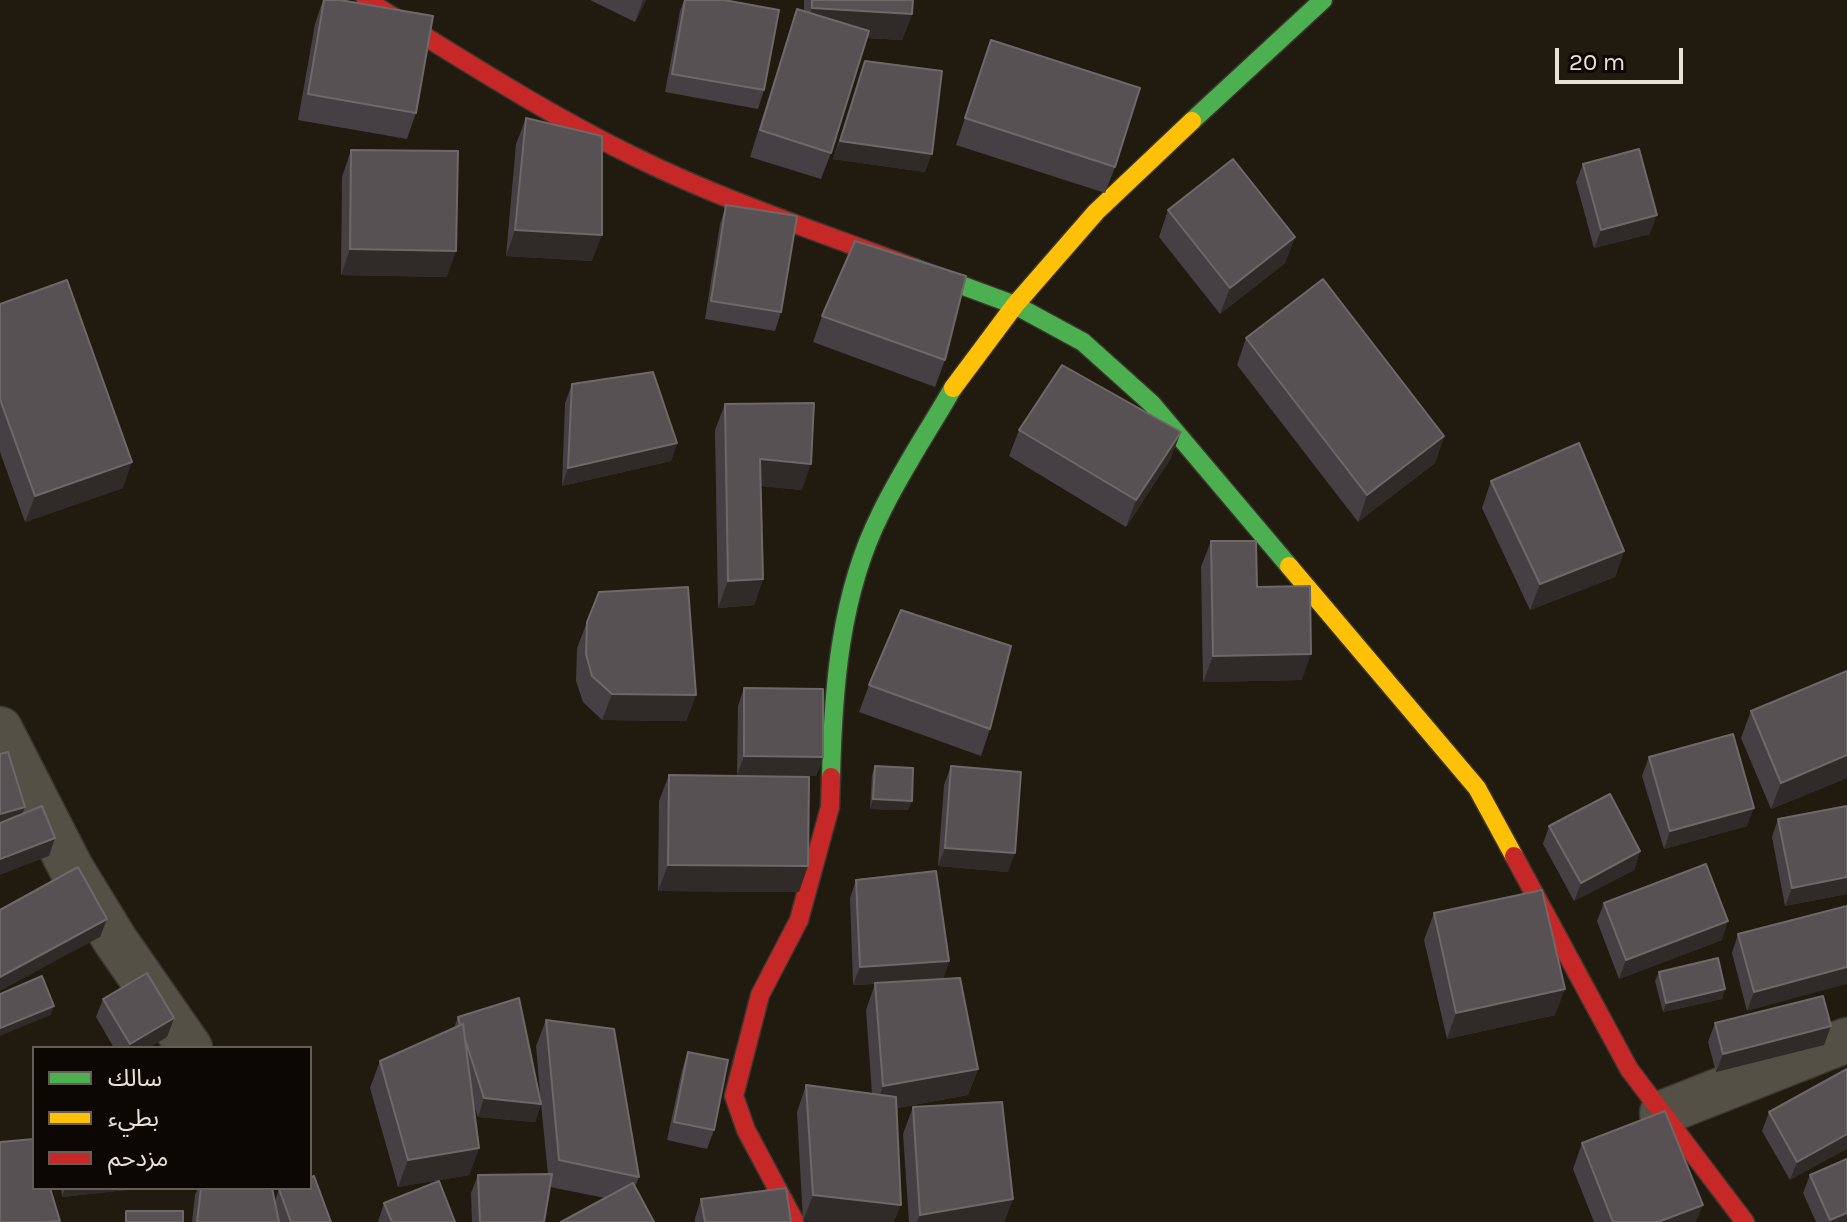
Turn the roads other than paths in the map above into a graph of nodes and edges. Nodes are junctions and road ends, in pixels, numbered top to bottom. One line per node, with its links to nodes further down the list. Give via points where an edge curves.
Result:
1 (366, 0): 3 (street, via 546,111 635,157 723,197)
2 (1323, 0): 3 (street, via 1096,212)
3 (1015, 305): 7 (street, via 1083,342 1152,404 1477,788 1629,1069); 8 (street, via 954,387 879,516 841,641 830,807 799,920 760,995 734,1096 746,1130)
4 (0, 729): 6 (street, via 71,868)
5 (1847, 1040): 7 (street)
6 (189, 1046)
7 (1662, 1113): 9 (street)
8 (795, 1222)
9 (1745, 1222)

